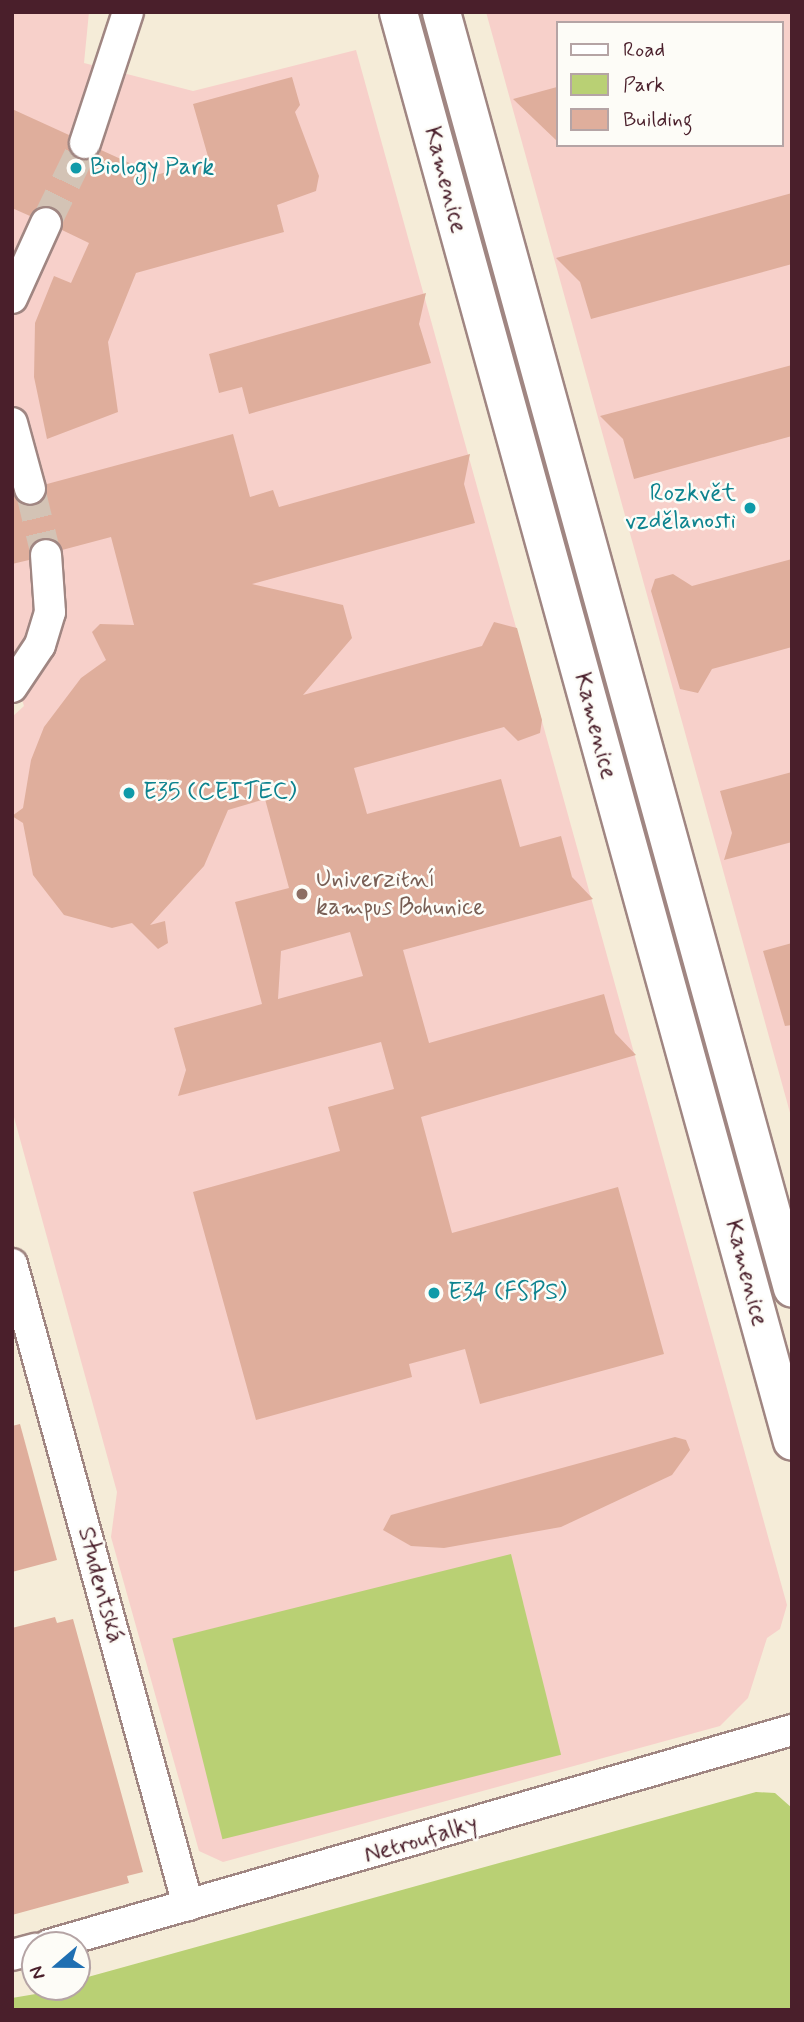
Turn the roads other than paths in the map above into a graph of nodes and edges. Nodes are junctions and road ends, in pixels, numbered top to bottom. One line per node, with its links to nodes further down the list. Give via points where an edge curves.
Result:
1 (128, 12): 4 (street)
2 (398, 12): 13 (street, Kamenice)
3 (441, 12): 12 (street, Kamenice)
4 (85, 143)
5 (46, 223): 6 (street)
6 (12, 298)
7 (12, 423): 8 (street)
8 (30, 489)
9 (46, 555): 10 (street, via 50,612 40,645)
10 (12, 687)
11 (12, 1264): 15 (street, Studentská)
12 (792, 1288)
13 (792, 1441)
14 (792, 1730): 15 (street, Netroufalky)
15 (188, 1905): 16 (street, Netroufalky)
16 (91, 1933)

